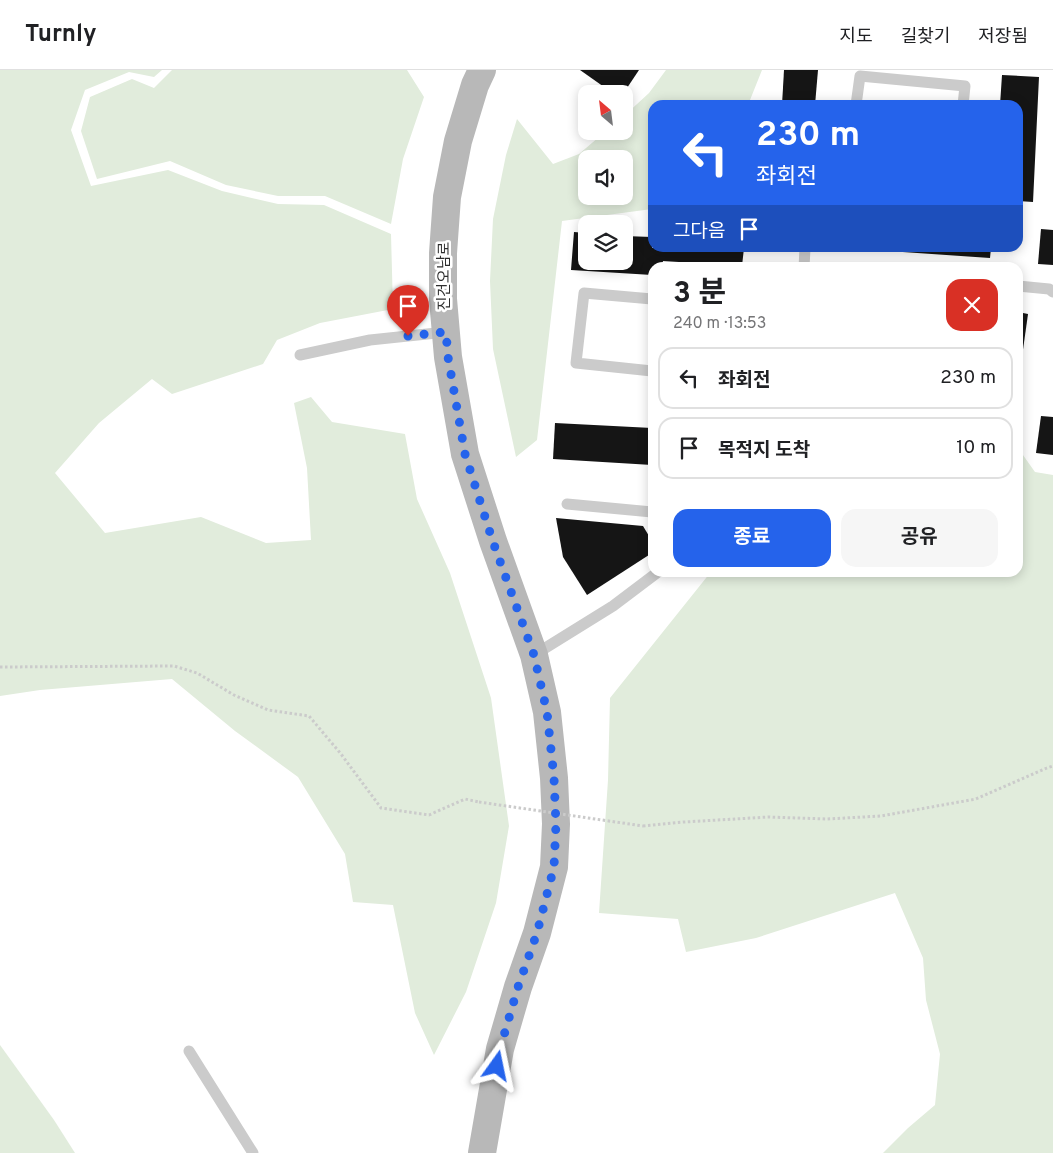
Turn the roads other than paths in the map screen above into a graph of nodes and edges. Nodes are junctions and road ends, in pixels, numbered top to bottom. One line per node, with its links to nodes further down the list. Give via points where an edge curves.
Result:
1 (482, 70): 7 (main road, 진건오남로, via 458,141 447,197 443,253)
2 (857, 100): 3 (lane, via 860,76 964,86)
3 (963, 100)
4 (1023, 286): 5 (lane)
5 (1053, 292)
6 (648, 299): 9 (lane, via 584,293 576,363)
7 (446, 332): 8 (lane, via 370,340); 13 (main road, 진건오남로, via 465,454)
8 (300, 355)
9 (648, 371)
10 (568, 504): 11 (lane)
11 (648, 512)
12 (651, 577): 13 (lane, via 613,606)
13 (534, 655): 16 (main road, 진건오남로, via 547,712 551,750 556,824 554,867 500,1049)
14 (189, 1051): 15 (lane)
15 (253, 1153)
16 (482, 1153)

